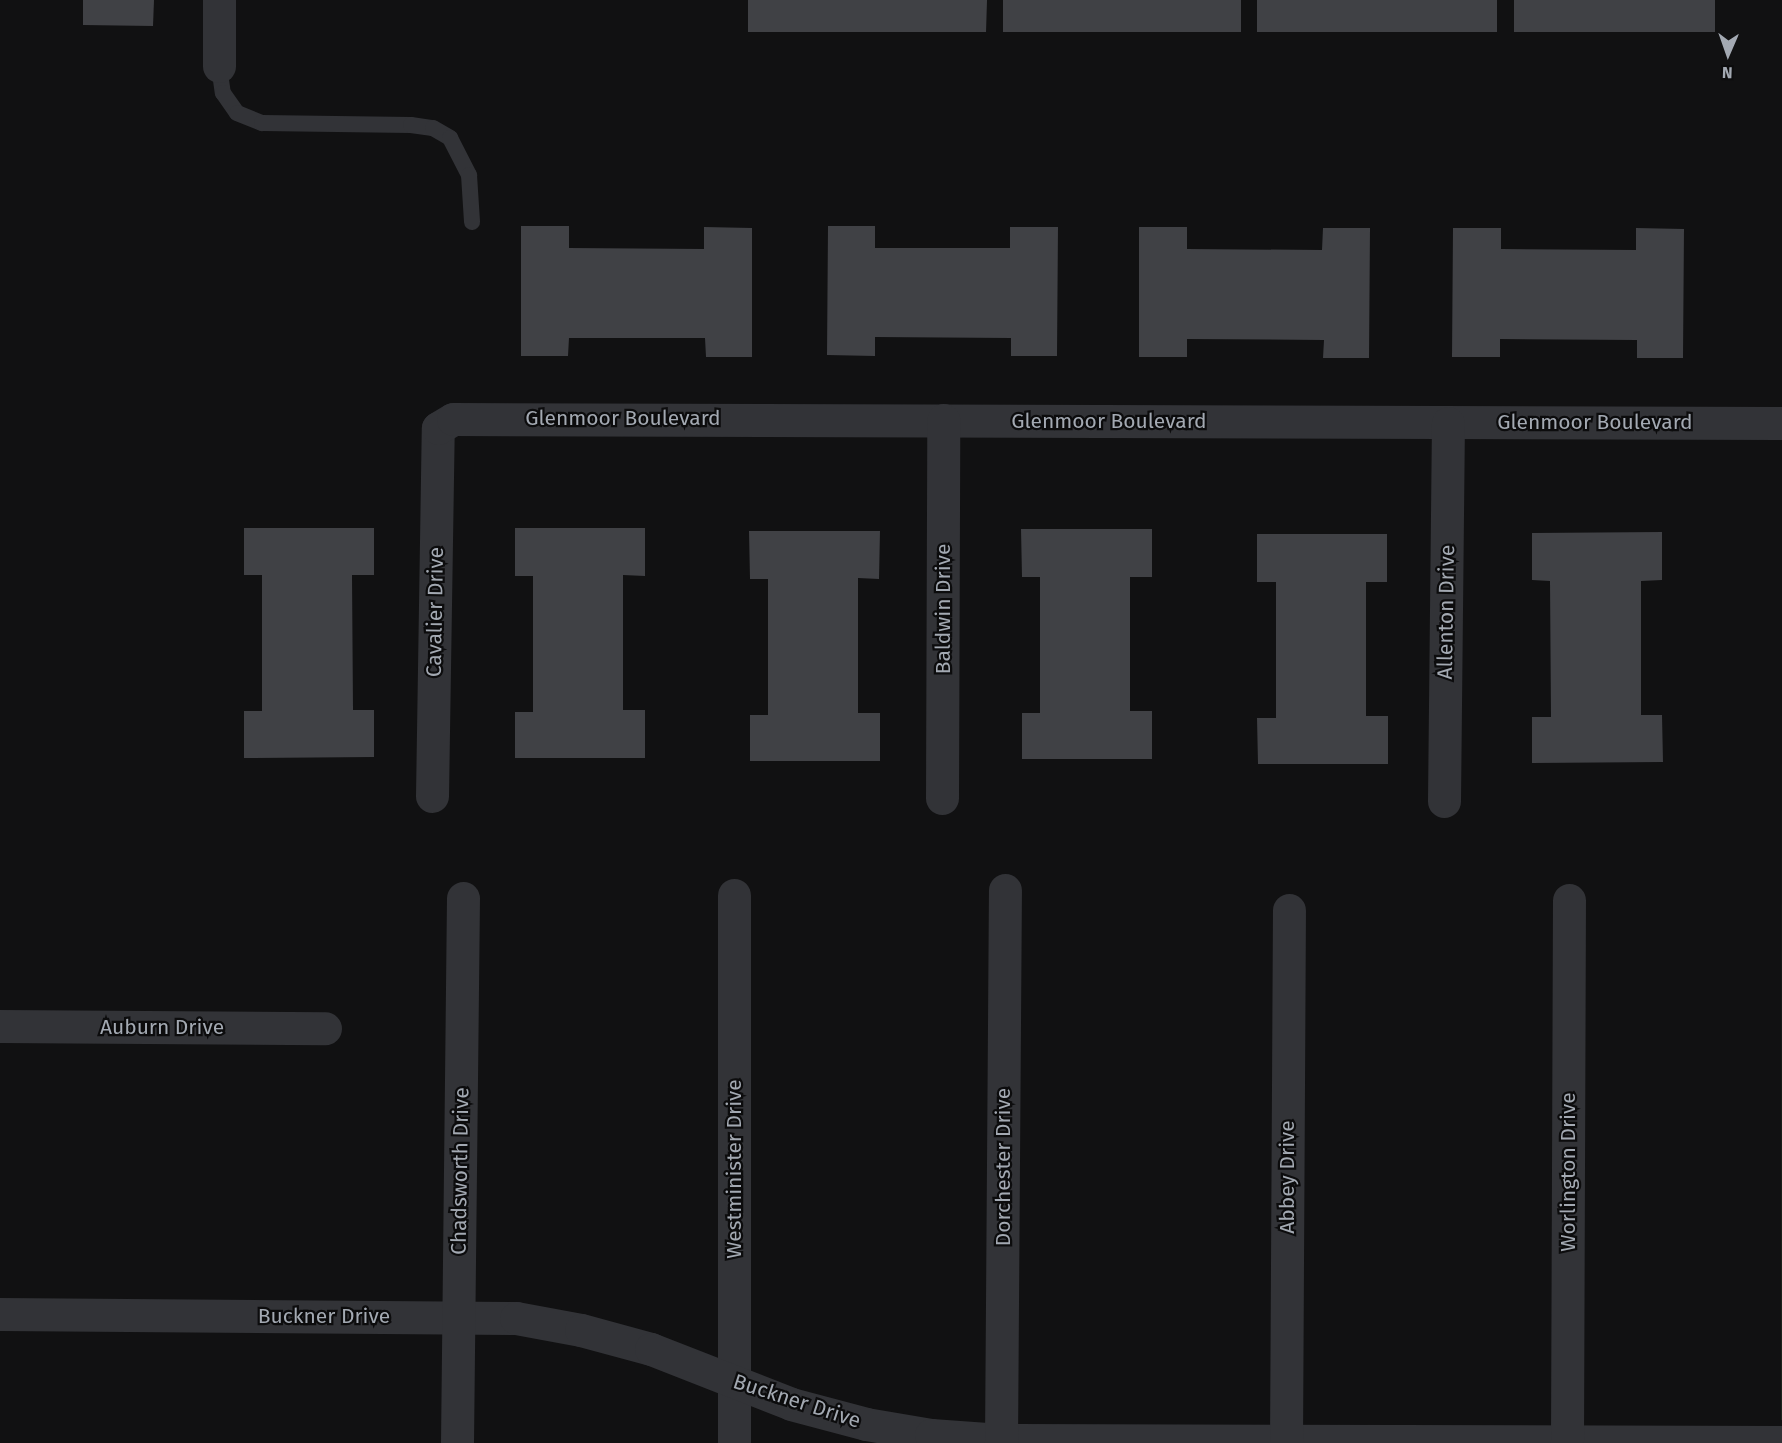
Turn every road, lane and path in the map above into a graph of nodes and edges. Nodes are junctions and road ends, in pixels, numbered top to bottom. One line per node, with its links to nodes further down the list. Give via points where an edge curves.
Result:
1 (219, 0): 2 (street)
2 (219, 66): 3 (lane, via 223,93 237,113 262,123 411,125 433,128 450,138 469,175)
3 (472, 222)
4 (943, 420): 5 (street, Glenmoor Boulevard); 7 (street, Glenmoor Boulevard, via 471,418 453,419); 9 (street, Baldwin Drive)
5 (1448, 423): 6 (street, Glenmoor Boulevard); 10 (street, Allenton Drive)
6 (1782, 423)
7 (438, 428): 8 (street, Cavalier Drive)
8 (432, 796)
9 (942, 798)
10 (1444, 801)
11 (1005, 890): 21 (street, Dorchester Drive)
12 (734, 895): 20 (street, Westminister Drive)
13 (463, 898): 19 (street, Chadsworth Drive)
14 (1569, 900): 23 (street, Worlington Drive)
15 (1289, 910): 22 (street, Abbey Drive)
16 (0, 1026): 17 (street, Auburn Drive)
17 (325, 1028)
18 (0, 1314): 19 (street, Buckner Drive)
19 (458, 1316): 20 (street, Buckner Drive, via 516,1318 580,1330 651,1349); 25 (street, Chadsworth Drive)
20 (734, 1382): 21 (street, Buckner Drive, via 791,1404 866,1424); 26 (street, Westminister Drive)
21 (1001, 1442): 22 (street, Buckner Drive)
22 (1286, 1442): 23 (street, Buckner Drive)
23 (1567, 1442): 24 (street, Buckner Drive)
24 (1782, 1442)
25 (457, 1443)
26 (734, 1443)

